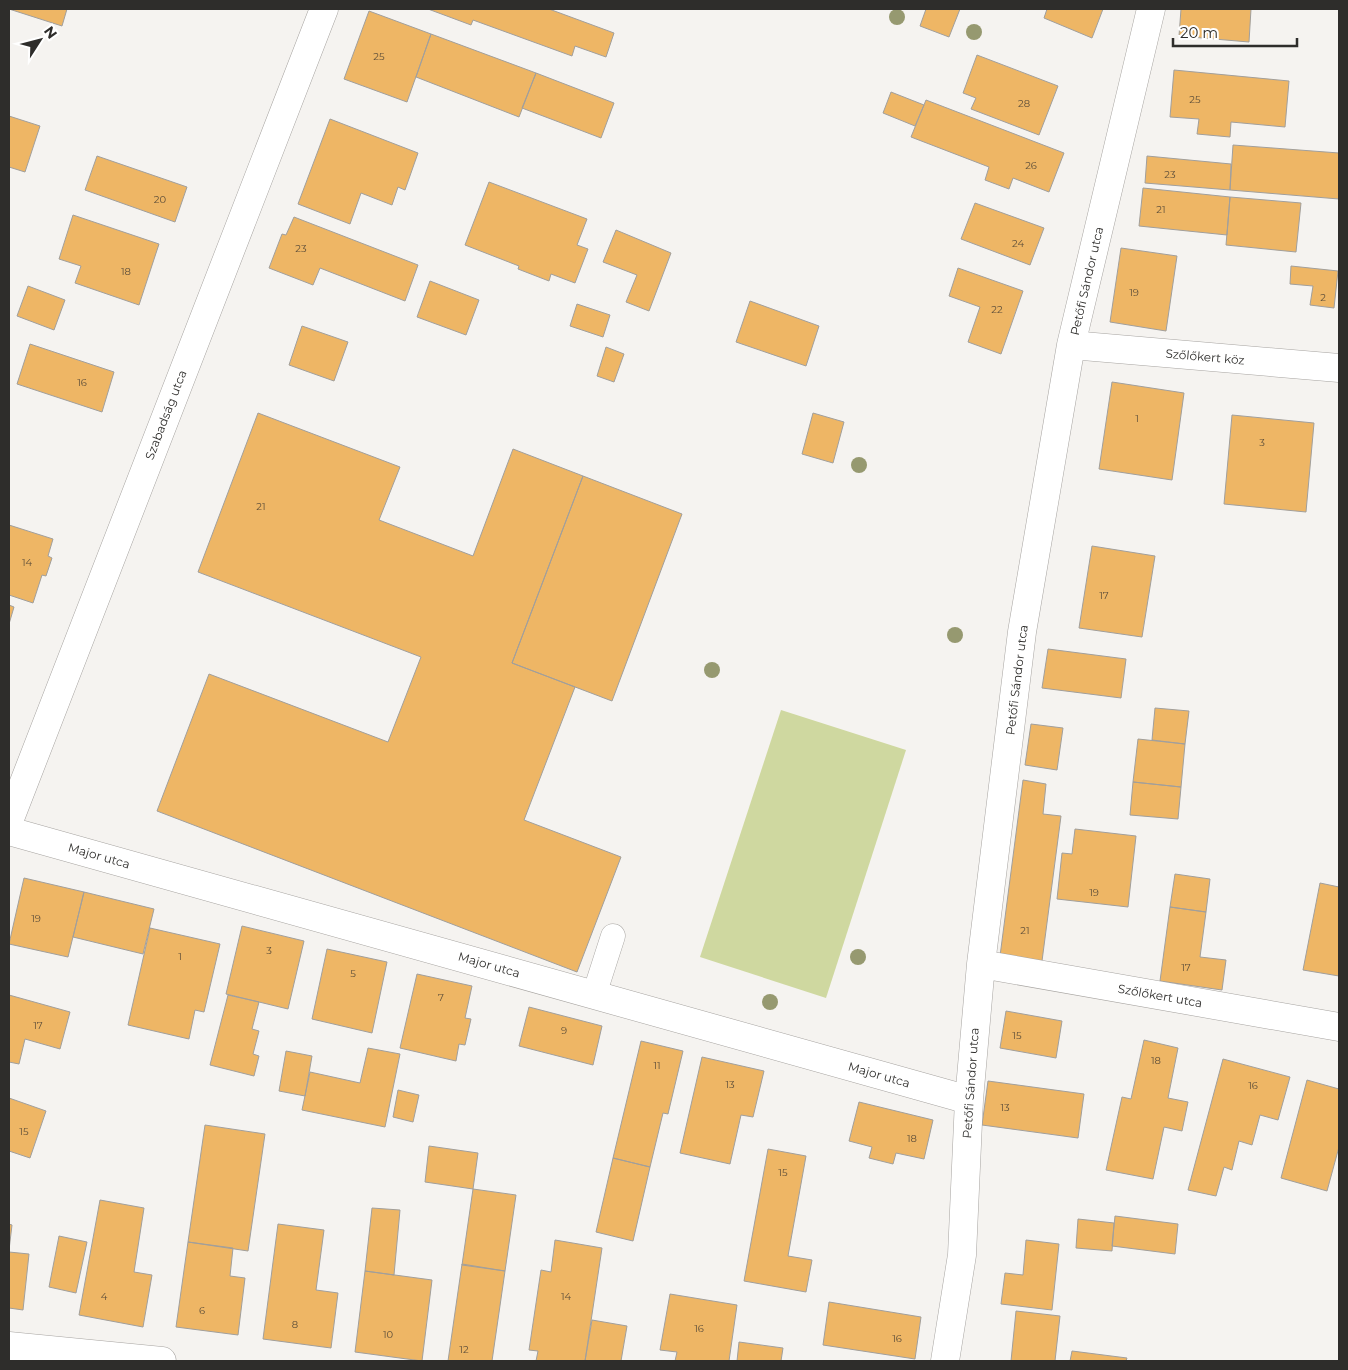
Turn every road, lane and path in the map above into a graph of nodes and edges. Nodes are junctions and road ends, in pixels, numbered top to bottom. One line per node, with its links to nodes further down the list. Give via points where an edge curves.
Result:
1 (324, 9): 5 (street, Szabadság utca)
2 (1151, 9): 3 (street, Petőfi Sándor utca)
3 (1072, 345): 4 (street, Szőlőkert köz); 8 (street, Petőfi Sándor utca, via 1022,632)
4 (1339, 368)
5 (9, 821)
6 (9, 831): 9 (street, Major utca)
7 (613, 936): 9 (lane)
8 (981, 964): 10 (street, Szőlőkert utca); 11 (street, Petőfi Sándor utca)
9 (594, 995): 11 (street, Major utca)
10 (1339, 1027)
11 (969, 1100): 14 (street, Petőfi Sándor utca, via 962,1255)
12 (9, 1346): 13 (street)
13 (162, 1361)
14 (945, 1361)

